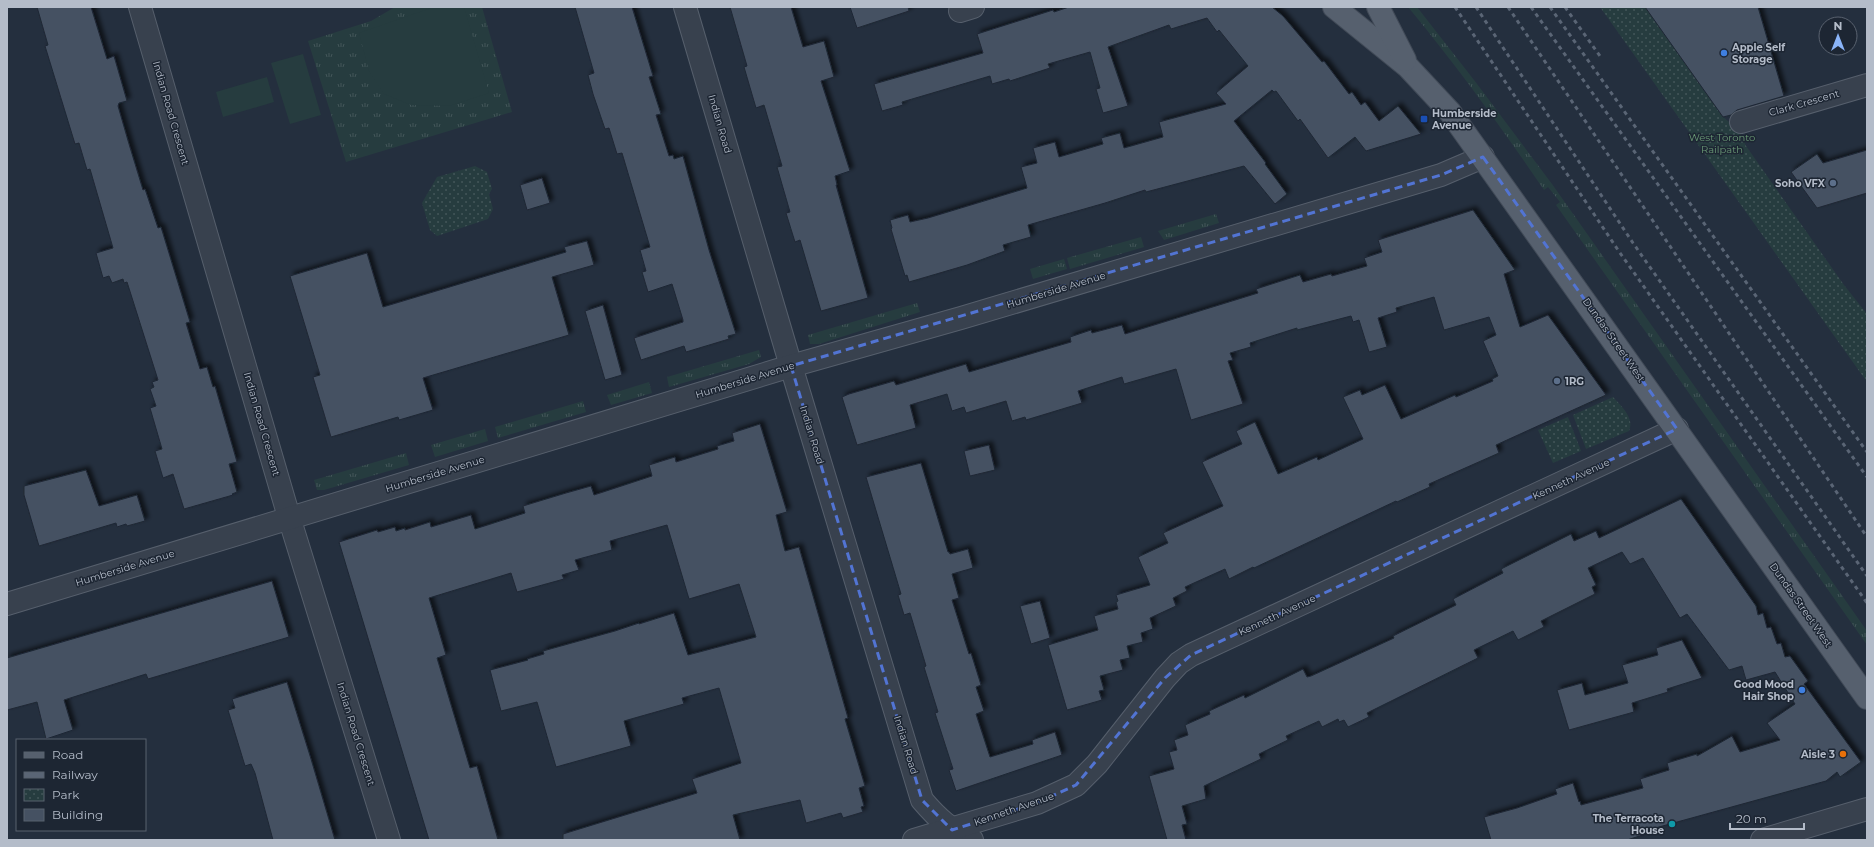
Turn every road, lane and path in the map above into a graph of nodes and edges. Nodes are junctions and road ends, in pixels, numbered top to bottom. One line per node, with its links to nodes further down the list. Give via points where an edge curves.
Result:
1 (140, 7): 11 (street, Indian Road Crescent)
2 (685, 7): 9 (street, Indian Road)
3 (1334, 7): 5 (main road, Dundas Street West)
4 (1378, 7): 5 (main road)
5 (1408, 67): 8 (main road, Dundas Street West, via 1450,112)
6 (1867, 85): 7 (street, Clark Crescent)
7 (1741, 122)
8 (1483, 157): 9 (street, Humberside Avenue, via 1441,175); 10 (main road, Dundas Street West)
9 (791, 366): 11 (street, Humberside Avenue); 15 (street, Indian Road, via 922,800 934,815)
10 (1677, 429): 13 (main road, Dundas Street West); 15 (street, Kenneth Avenue, via 1191,655 1165,678 1088,775 1076,785 1037,804)
11 (289, 517): 12 (street, Humberside Avenue); 16 (street, Indian Road Crescent)
12 (7, 604)
13 (1867, 698)
14 (1867, 809): 19 (street)
15 (952, 830): 17 (street, Kenneth Avenue); 18 (street, Indian Road)
16 (389, 840)
17 (914, 840)
18 (972, 840)
19 (1762, 840)

